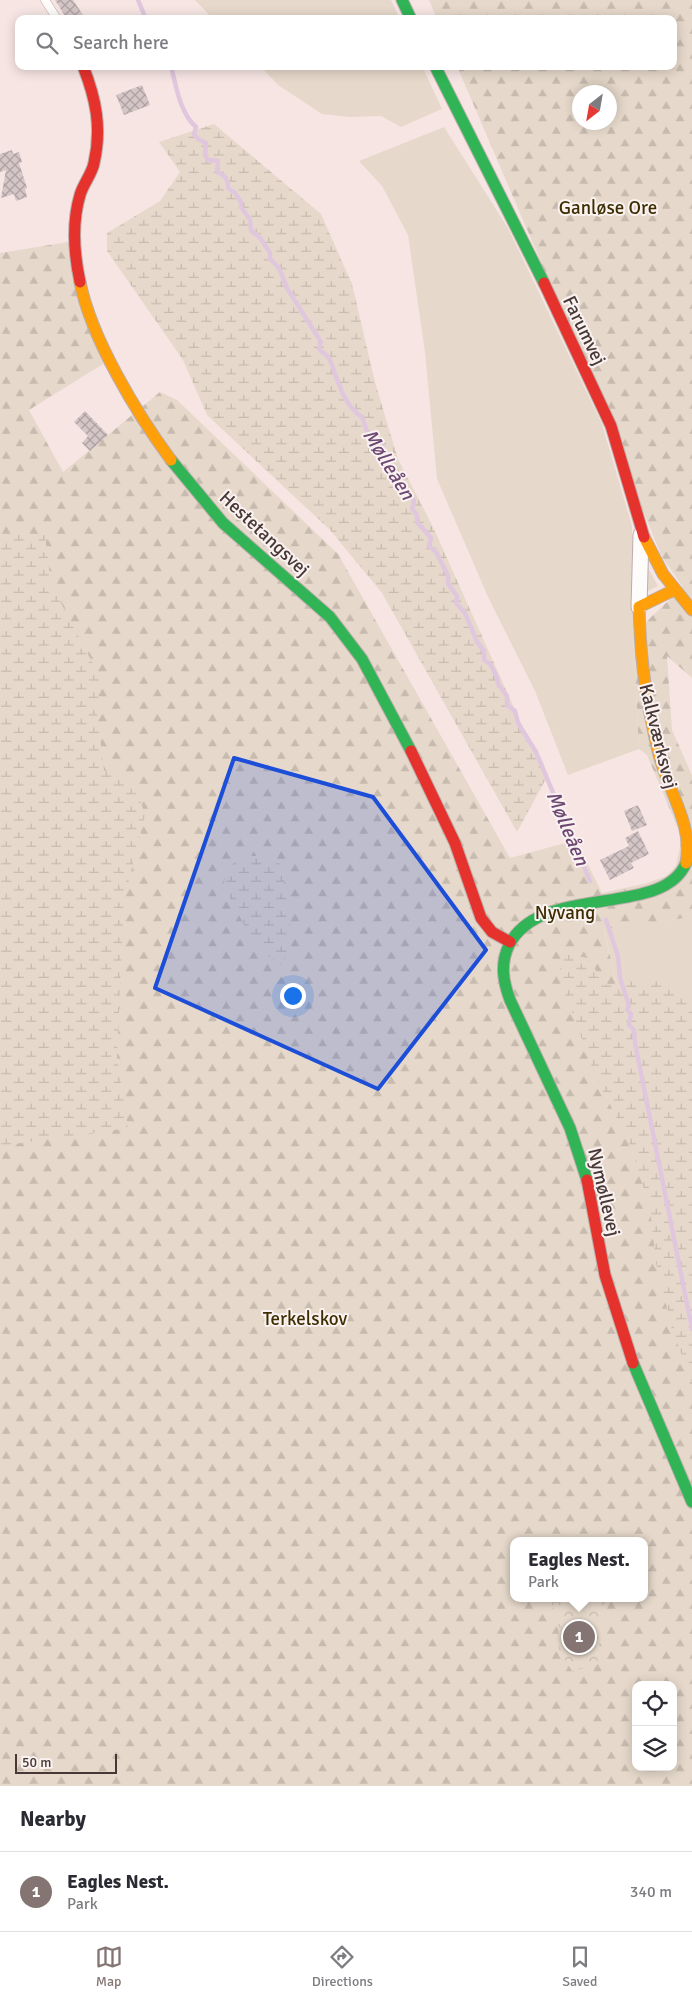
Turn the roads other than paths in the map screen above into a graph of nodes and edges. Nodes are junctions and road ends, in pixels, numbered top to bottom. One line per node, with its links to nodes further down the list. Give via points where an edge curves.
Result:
1 (46, 0): 3 (lane)
2 (402, 0): 4 (street)
3 (55, 15)
4 (409, 15)
5 (85, 70): 12 (street, Hestetangsvej, via 95,96 98,133 94,165 80,194 75,219 78,268 83,299 117,376 170,458 223,522 330,617 362,659 423,774 455,843 481,918 492,932)
6 (437, 70): 7 (street, Farumvej, via 611,428 624,462)
7 (642, 531): 8 (street, Farumvej, via 655,563); 9 (street, Kalkværksvej)
8 (674, 590): 9 (street); 10 (street, Farumvej)
9 (639, 607): 11 (street, Kalkværksvej, via 642,667 650,716 662,766 689,835 687,860 676,879 656,888)
10 (692, 610)
11 (551, 912): 12 (street, Nymøllevej, via 525,926)
12 (510, 942): 13 (street, Nymøllevej, via 502,968 509,998 572,1134 586,1174 608,1287 642,1385)
13 (692, 1502)

